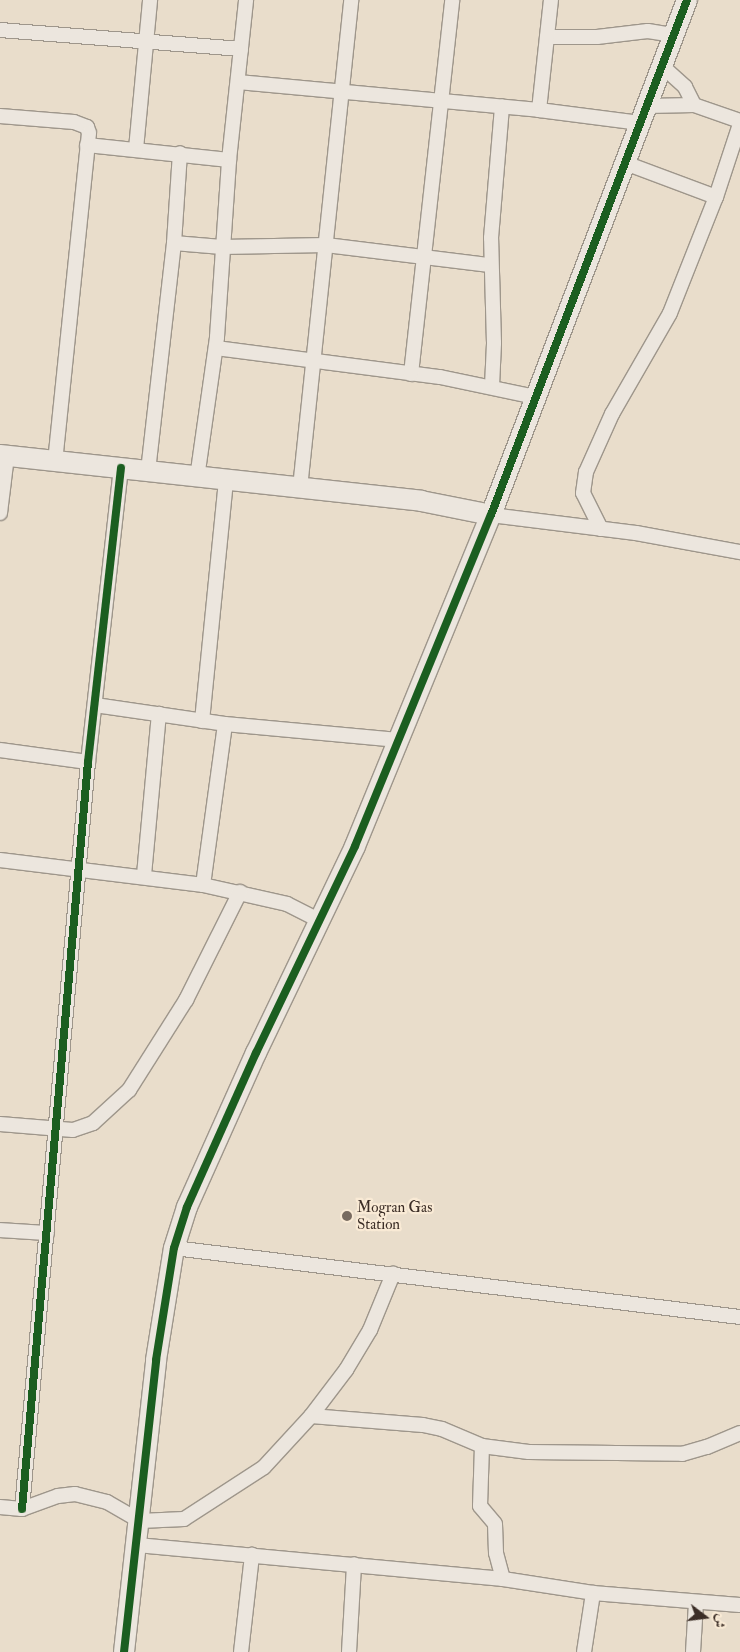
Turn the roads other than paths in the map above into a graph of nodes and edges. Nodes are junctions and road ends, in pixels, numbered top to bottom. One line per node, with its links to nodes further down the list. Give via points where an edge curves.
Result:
1 (150, 0): 10 (street)
2 (246, 0): 11 (street)
3 (351, 0): 14 (street)
4 (452, 0): 15 (street)
5 (551, 0): 9 (street)
6 (687, 0): 8 (street)
7 (0, 30): 10 (street)
8 (674, 35): 9 (street, via 648,31 597,38); 12 (street)
9 (547, 37): 18 (street)
10 (147, 42): 11 (street); 23 (street)
11 (241, 49): 13 (street)
12 (662, 66): 16 (street, via 685,87); 19 (street)
13 (238, 82): 14 (street); 25 (street)
14 (342, 92): 15 (street); 29 (street)
15 (441, 100): 17 (street); 31 (street)
16 (694, 105): 19 (street); 21 (street)
17 (502, 106): 18 (street); 32 (street, via 492,202)
18 (539, 110): 19 (street)
19 (643, 114): 26 (street)
20 (0, 116): 22 (street, via 83,124 89,134)
21 (740, 122): 27 (street)
22 (87, 145): 23 (street); 39 (street)
23 (136, 149): 24 (street)
24 (180, 153): 25 (street); 28 (street)
25 (229, 160): 30 (street)
26 (625, 163): 27 (street); 37 (street)
27 (716, 197): 47 (street, via 670,312 612,414 586,472 584,493)
28 (174, 243): 30 (street); 41 (street)
29 (326, 245): 30 (street); 31 (street); 34 (street)
30 (222, 247): 33 (street)
31 (422, 257): 32 (street); 35 (street)
32 (490, 265): 36 (street, via 494,343)
33 (216, 348): 34 (street); 42 (street)
34 (314, 359): 35 (street); 44 (street)
35 (411, 374): 36 (street)
36 (492, 386): 37 (street)
37 (536, 397): 46 (street)
38 (4, 456): 39 (street); 45 (street)
39 (55, 461): 40 (street)
40 (121, 468): 41 (street); 49 (street)
41 (148, 471): 42 (street)
42 (197, 478): 43 (street)
43 (226, 480): 44 (street); 51 (street)
44 (300, 488): 46 (street, via 421,501)
45 (0, 513)
46 (491, 515): 47 (street); 53 (street)
47 (601, 529): 48 (street)
48 (740, 552)
49 (95, 705): 50 (street); 55 (street)
50 (159, 714): 51 (street); 58 (street)
51 (202, 721): 52 (street)
52 (225, 724): 53 (street); 59 (street)
53 (398, 740): 61 (street, via 355,846)
54 (0, 750): 55 (street)
55 (88, 762): 57 (street)
56 (0, 860): 57 (street)
57 (78, 869): 58 (street); 63 (street)
58 (144, 875): 59 (street)
59 (203, 885): 60 (street)
60 (240, 892): 61 (street, via 287,904); 63 (street, via 186,1000 129,1090 93,1122 73,1130)
61 (319, 920): 66 (street, via 208,1158)
62 (0, 1124): 63 (street)
63 (55, 1131): 65 (street)
64 (0, 1230): 65 (street)
65 (47, 1233): 73 (street)
66 (174, 1248): 67 (street); 74 (street, via 156,1360)
67 (393, 1274): 68 (street); 69 (street, via 360,1346)
68 (740, 1317)
69 (310, 1416): 71 (street, via 423,1425 442,1429); 74 (street, via 264,1467 184,1519)
70 (740, 1433): 71 (street, via 707,1448 682,1454 529,1452)
71 (482, 1446): 78 (street, via 480,1506 495,1524 496,1553)
72 (0, 1507): 73 (street)
73 (22, 1509): 74 (street, via 58,1496 75,1494 107,1502)
74 (140, 1521): 75 (street)
75 (137, 1545): 76 (street); 82 (street)
76 (252, 1555): 77 (street); 83 (street)
77 (354, 1564): 78 (street); 84 (street)
78 (502, 1580): 79 (street)
79 (593, 1594): 80 (street); 85 (street)
80 (696, 1603): 81 (street); 86 (street)
81 (740, 1605)
82 (124, 1652)
83 (242, 1652)
84 (349, 1652)
85 (584, 1652)
86 (693, 1652)

